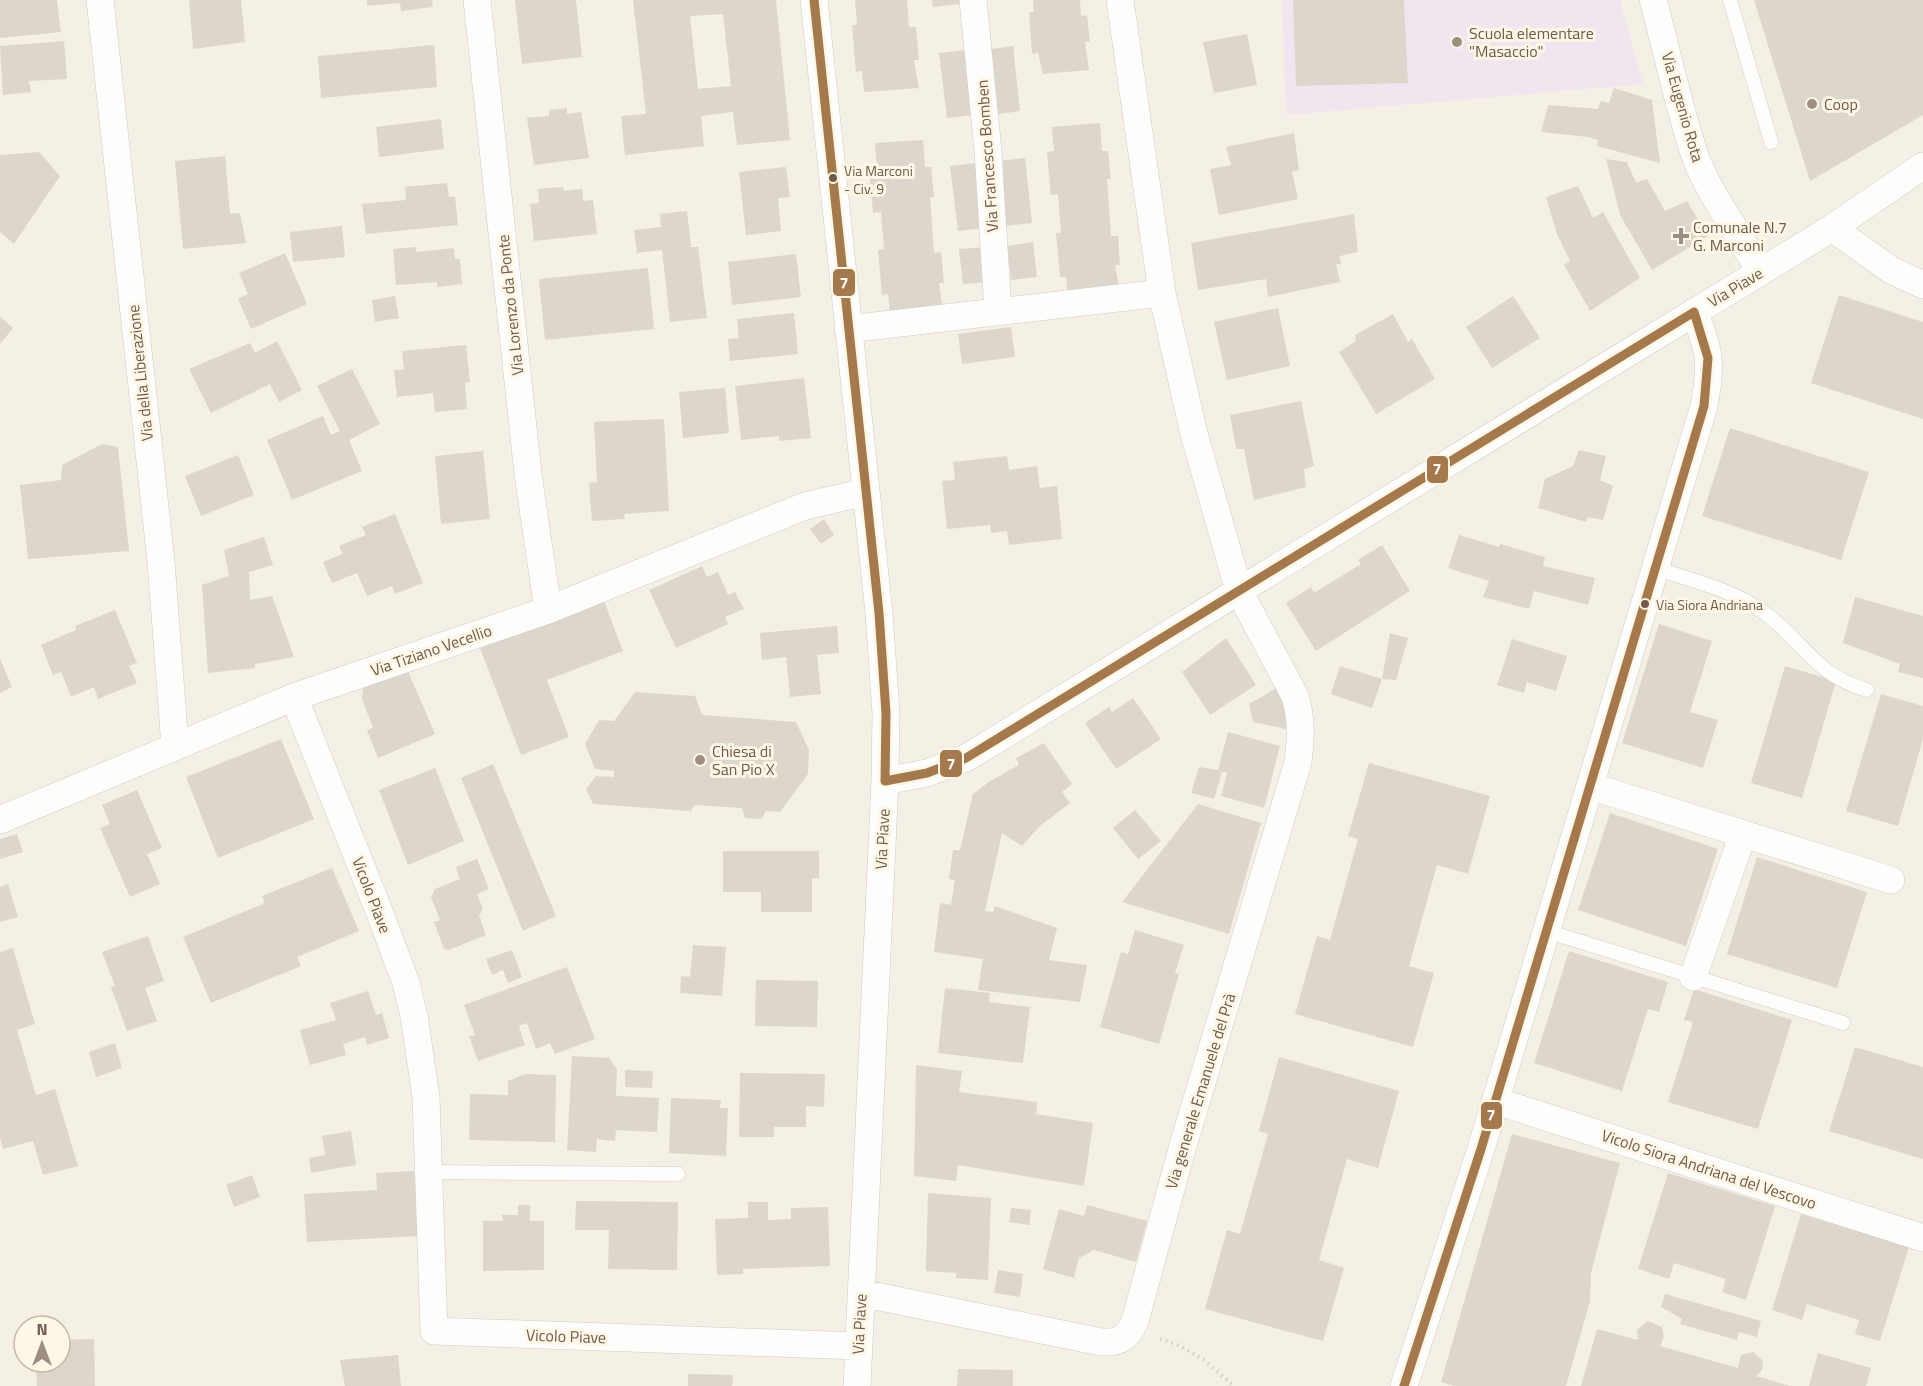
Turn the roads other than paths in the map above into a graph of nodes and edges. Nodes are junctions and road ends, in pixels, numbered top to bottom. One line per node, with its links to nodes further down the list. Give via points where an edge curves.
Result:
1 (100, 0): 23 (street, Via della Liberazione, via 160,562)
2 (477, 0): 20 (street, Via Lorenzo da Ponte, via 528,474)
3 (814, 0): 16 (street)
4 (973, 0): 14 (street, Via Francesco Bomben)
5 (1120, 0): 13 (street)
6 (1653, 0): 11 (street, Via Eugenio Rota, via 1695,156)
7 (1730, 0): 8 (lane)
8 (1771, 142)
9 (1923, 166): 10 (street, Via Piave)
10 (1832, 228): 11 (street, Via Piave); 12 (street, via 1891,270)
11 (1760, 272): 15 (street, Via Piave)
12 (1923, 285)
13 (1162, 293): 14 (street); 19 (street, via 1194,434)
14 (998, 312): 16 (street)
15 (1694, 312): 18 (street, via 1709,349 1708,384); 19 (street, Via Piave)
16 (848, 329): 17 (street)
17 (866, 492): 20 (street, Via Tiziano Vecellio, via 805,506); 24 (street, via 881,635)
18 (1657, 569): 21 (lane, via 1752,604 1771,617 1827,672 1846,684); 25 (street)
19 (1239, 591): 24 (street, Via Piave, via 966,758 927,773); 36 (street, Via generale Emanuele del Prà, via 1295,696 1302,726 1301,743 1131,1330 1119,1341 1101,1342)
20 (548, 610): 22 (street, Via Tiziano Vecellio)
21 (1867, 690)
22 (294, 697): 23 (street, Via Tiziano Vecellio); 33 (street, Vicolo Piave, via 406,984 421,1050)
23 (175, 746): 26 (street, Via Tiziano Vecellio)
24 (885, 781): 36 (street, Via Piave)
25 (1590, 786): 27 (street); 29 (street)
26 (0, 820)
27 (1743, 834): 28 (street); 30 (street)
28 (1891, 880)
29 (1546, 931): 30 (lane); 32 (street)
30 (1693, 977): 31 (lane)
31 (1842, 1023)
32 (1496, 1101): 35 (street, Vicolo Siora Andriana del Vescovo); 39 (street)
33 (430, 1172): 34 (lane); 37 (street, Vicolo Piave, via 434,1331)
34 (678, 1174)
35 (1923, 1238)
36 (861, 1293): 37 (street, Via Piave)
37 (858, 1346): 38 (street, Via Piave)
38 (857, 1386)
39 (1404, 1386)

